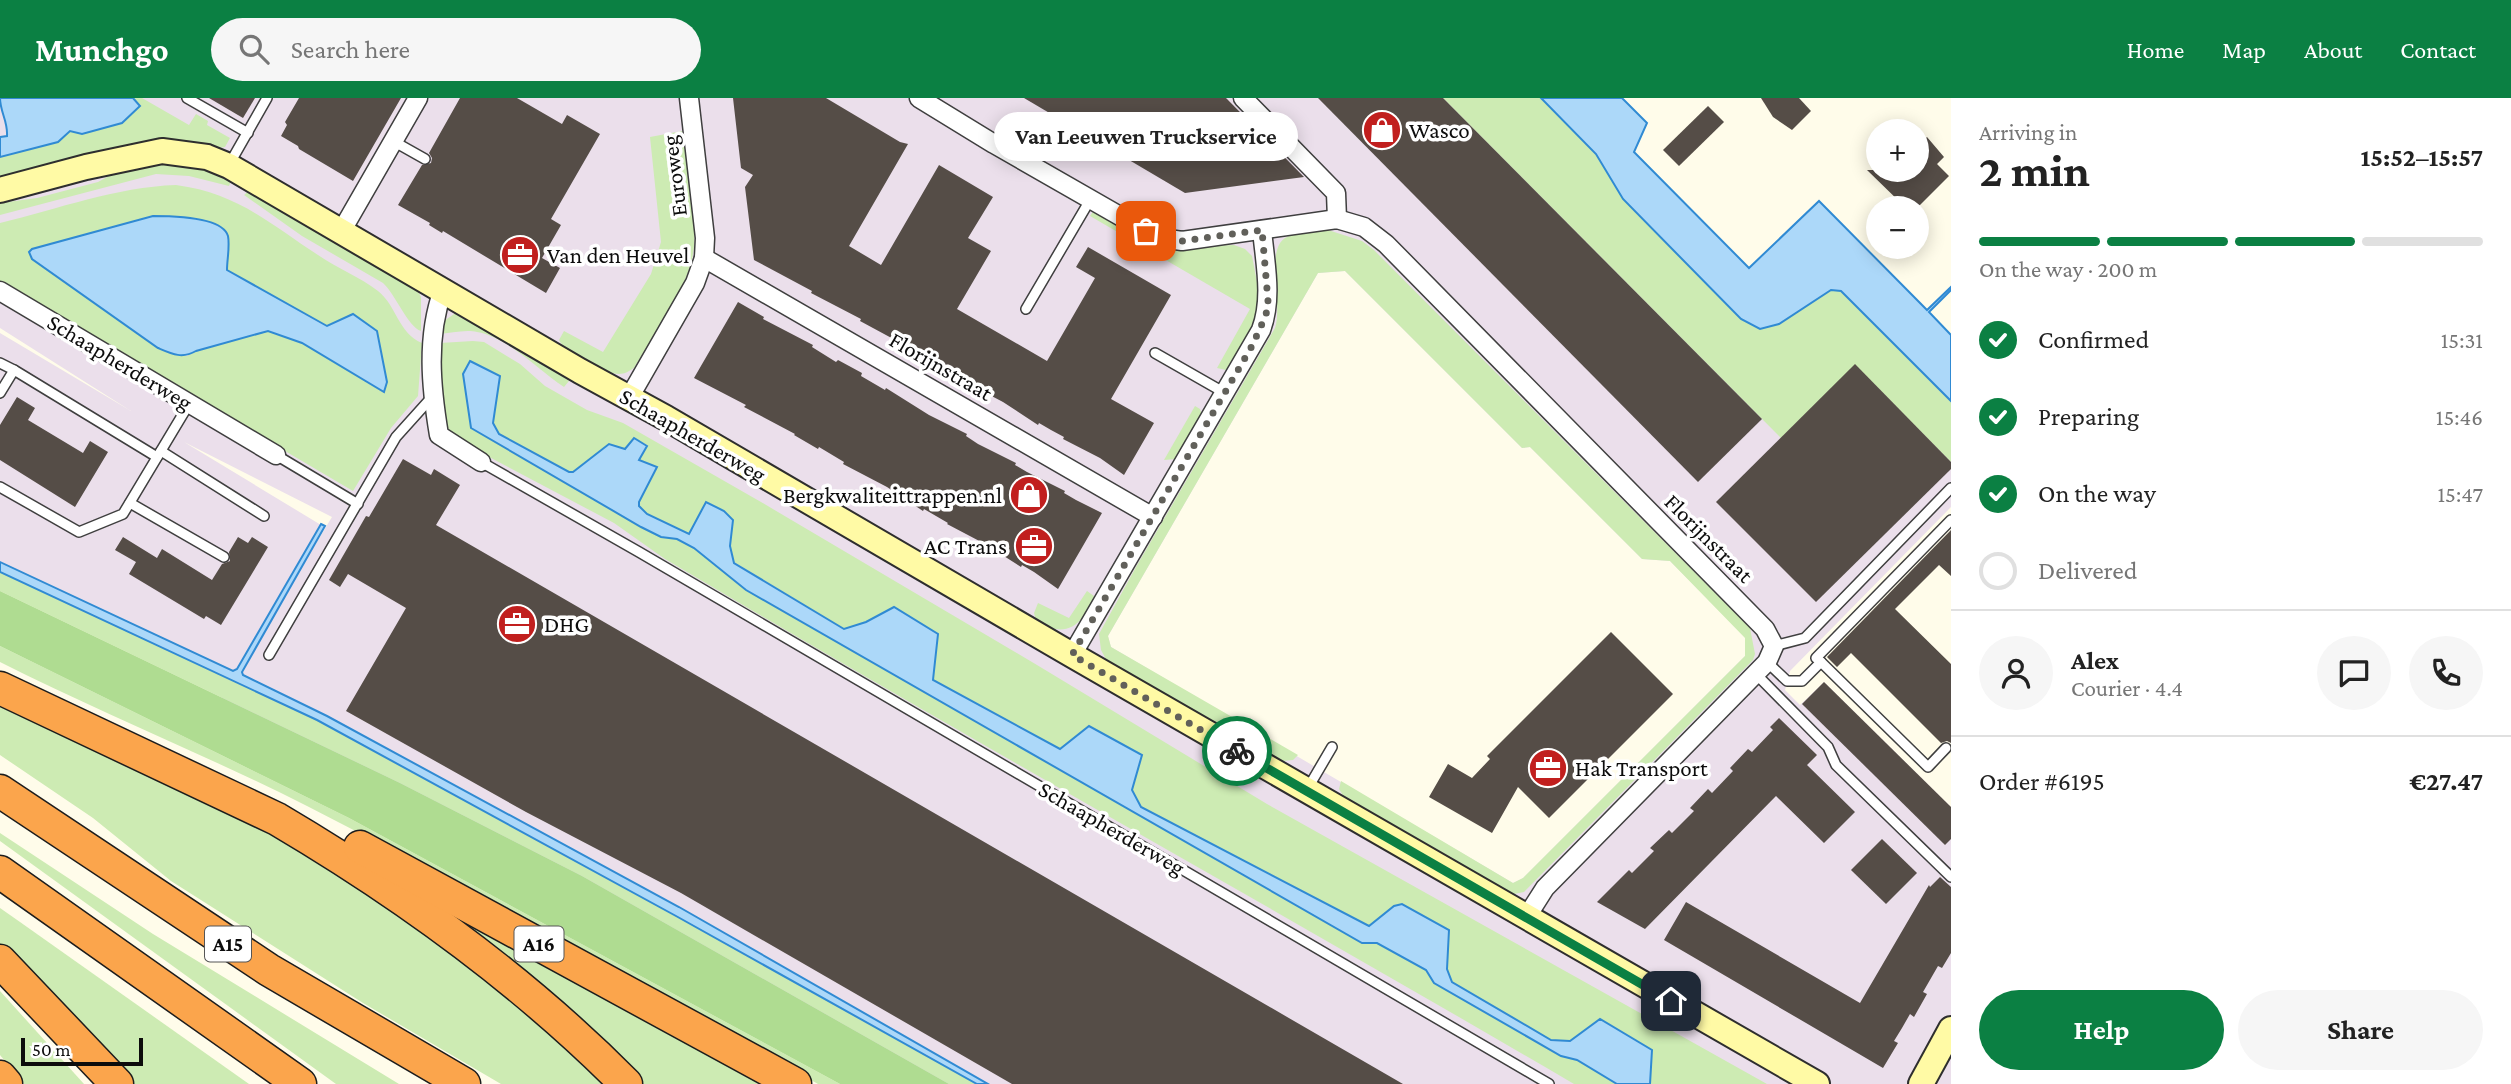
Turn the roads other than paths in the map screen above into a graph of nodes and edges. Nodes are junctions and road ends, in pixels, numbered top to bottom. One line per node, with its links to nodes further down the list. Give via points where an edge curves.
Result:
1 (187, 98): 7 (lane)
2 (267, 98): 7 (lane)
3 (418, 98): 8 (street)
4 (690, 98): 16 (street, Euroweg)
5 (919, 98): 12 (street, Florijnstraat)
6 (1243, 98): 13 (street, via 1336,192)
7 (248, 133): 10 (lane)
8 (393, 141): 9 (lane); 15 (street)
9 (425, 159)
10 (229, 166): 11 (street, Schaapherderweg, via 207,157 162,151); 15 (street, Schaapherderweg)
11 (0, 190)
12 (1090, 200): 14 (street, Florijnstraat, via 1146,231 1182,241); 19 (lane)
13 (1337, 219): 14 (street, Florijnstraat); 41 (street, Florijnstraat, via 1364,227 1386,243 1765,629)
14 (1262, 230): 24 (street, via 1266,315)
15 (341, 232): 17 (street, Schaapherderweg)
16 (704, 258): 26 (street, Euroweg, via 695,283); 36 (street, Florijnstraat)
17 (443, 290): 25 (street, Schaapherderweg, via 432,337); 26 (street, Schaapherderweg)
18 (0, 292): 27 (street, Schaapherderweg)
19 (1026, 309)
20 (1155, 353): 24 (lane)
21 (0, 363): 22 (lane)
22 (14, 370): 23 (lane); 28 (lane)
23 (0, 393)
24 (1225, 393): 36 (street)
25 (432, 397): 30 (street, Schaapherderweg, via 439,435); 34 (lane, via 396,437)
26 (629, 398): 40 (street, Schaapherderweg)
27 (189, 404): 28 (lane); 29 (street, Schaapherderweg)
28 (159, 454): 33 (lane); 35 (lane)
29 (276, 455): 34 (lane)
30 (481, 462): 62 (lane, Schaapherderweg)
31 (0, 487): 33 (lane, via 79,532 123,514)
32 (1951, 488): 41 (lane, via 1805,638)
33 (130, 503): 38 (lane)
34 (358, 504): 39 (lane)
35 (264, 516)
36 (1153, 517): 40 (street)
37 (1951, 520): 42 (lane, via 1816,657)
38 (224, 557)
39 (270, 655)
40 (1072, 655): 47 (street, Schaapherderweg)
41 (1765, 661): 42 (lane, via 1787,681 1802,681); 50 (lane, via 1828,747 1836,765); 51 (street, via 1545,888)
42 (1821, 662): 45 (lane, via 1928,767)
43 (0, 688): 48 (highway)
44 (1332, 747): 47 (lane)
45 (1946, 748)
46 (0, 791): 59 (highway, A15, via 270,970)
47 (1307, 791): 51 (street, Schaapherderweg)
48 (277, 819): 60 (highway, via 459,937 527,992); 61 (highway, A16, via 346,840)
49 (0, 872): 58 (highway)
50 (1951, 877)
51 (1526, 918): 63 (street, Schaapherderweg)
52 (0, 961): 57 (highway)
53 (1951, 1029): 55 (street)
54 (0, 1077): 56 (highway)
55 (1927, 1082)
56 (6, 1084)
57 (117, 1084)
58 (300, 1084)
59 (464, 1084)
60 (626, 1084)
61 (795, 1084)
62 (1549, 1084)
63 (1817, 1084)

